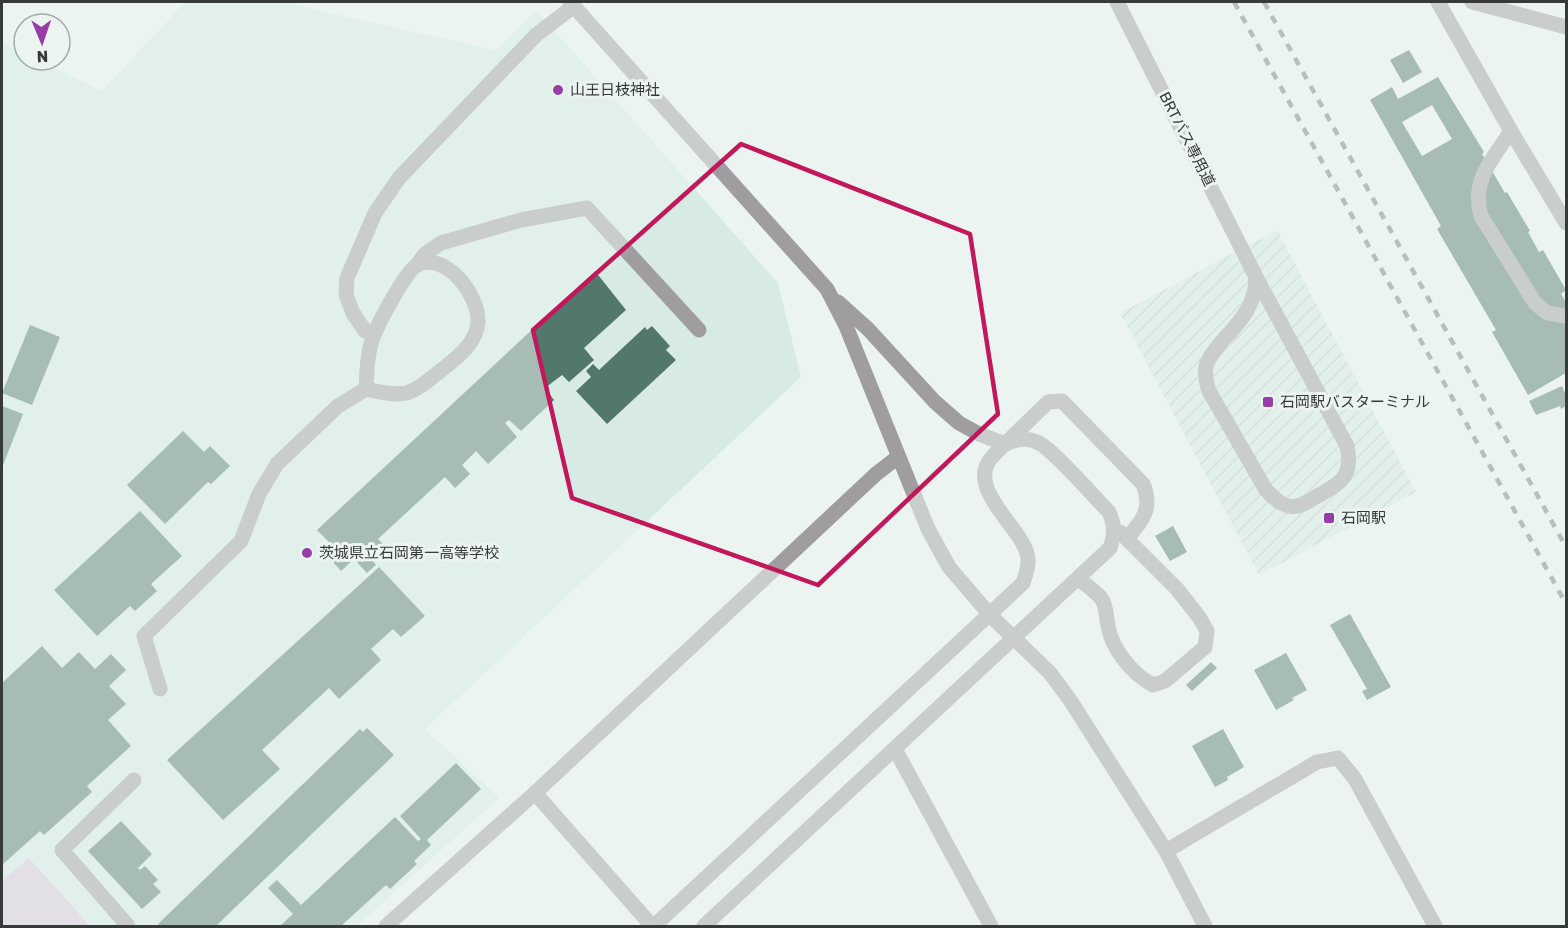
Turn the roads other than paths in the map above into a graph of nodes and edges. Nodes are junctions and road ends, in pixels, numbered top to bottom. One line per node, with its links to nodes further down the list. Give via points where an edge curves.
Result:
1 (1117, 2): 9 (street, BRTバス専用道)
2 (1438, 2): 6 (street)
3 (1472, 2): 5 (street)
4 (572, 4): 10 (street); 13 (street, via 536,35 399,178 375,213 347,278 346,295 358,322)
5 (1566, 27)
6 (1511, 131): 7 (street); 11 (street, via 1484,171 1477,201 1481,216 1535,303 1547,314)
7 (1566, 223)
8 (416, 266): 12 (street, via 441,243 521,220 587,208); 13 (street, via 403,281); 14 (street, via 434,262 452,270 472,297 478,322 472,339 460,355 413,392 390,394)
9 (1256, 277): 9 (street, BRTバス専用道, via 1347,446 1350,460 1341,483 1301,505 1288,506 1266,490 1206,380 1206,364 1214,350 1250,308)
10 (831, 296): 15 (street, via 958,423); 16 (street)
11 (1566, 316)
12 (699, 330)
13 (374, 335): 14 (street)
14 (366, 389): 22 (street, via 338,406 277,464 259,494 241,541 144,636)
15 (1005, 444): 17 (street, via 1022,438 1039,443 1108,512); 18 (street, via 1048,402 1062,401 1143,484 1149,496 1140,525); 20 (street, via 989,460 986,485 1025,548 1029,563 1023,583)
16 (898, 457): 20 (street, via 928,529 949,567); 25 (street)
17 (1114, 525): 18 (street); 19 (street, via 1110,548)
18 (1127, 538): 19 (street, via 1199,617 1208,632 1205,647 1165,681 1153,685 1143,680 1115,648 1102,599)
19 (1079, 579): 21 (street)
20 (990, 615): 21 (street); 29 (street)
21 (1014, 638): 23 (street); 26 (street, via 1050,673 1070,700)
22 (160, 689)
23 (895, 749): 30 (street); 31 (street)
24 (134, 780): 27 (street, via 62,850)
25 (535, 793): 28 (street); 29 (street)
26 (1166, 851): 32 (street); 33 (street, via 1317,762 1338,758 1355,779)
27 (128, 927)
28 (386, 927)
29 (653, 927)
30 (704, 927)
31 (991, 927)
32 (1206, 927)
33 (1435, 927)

